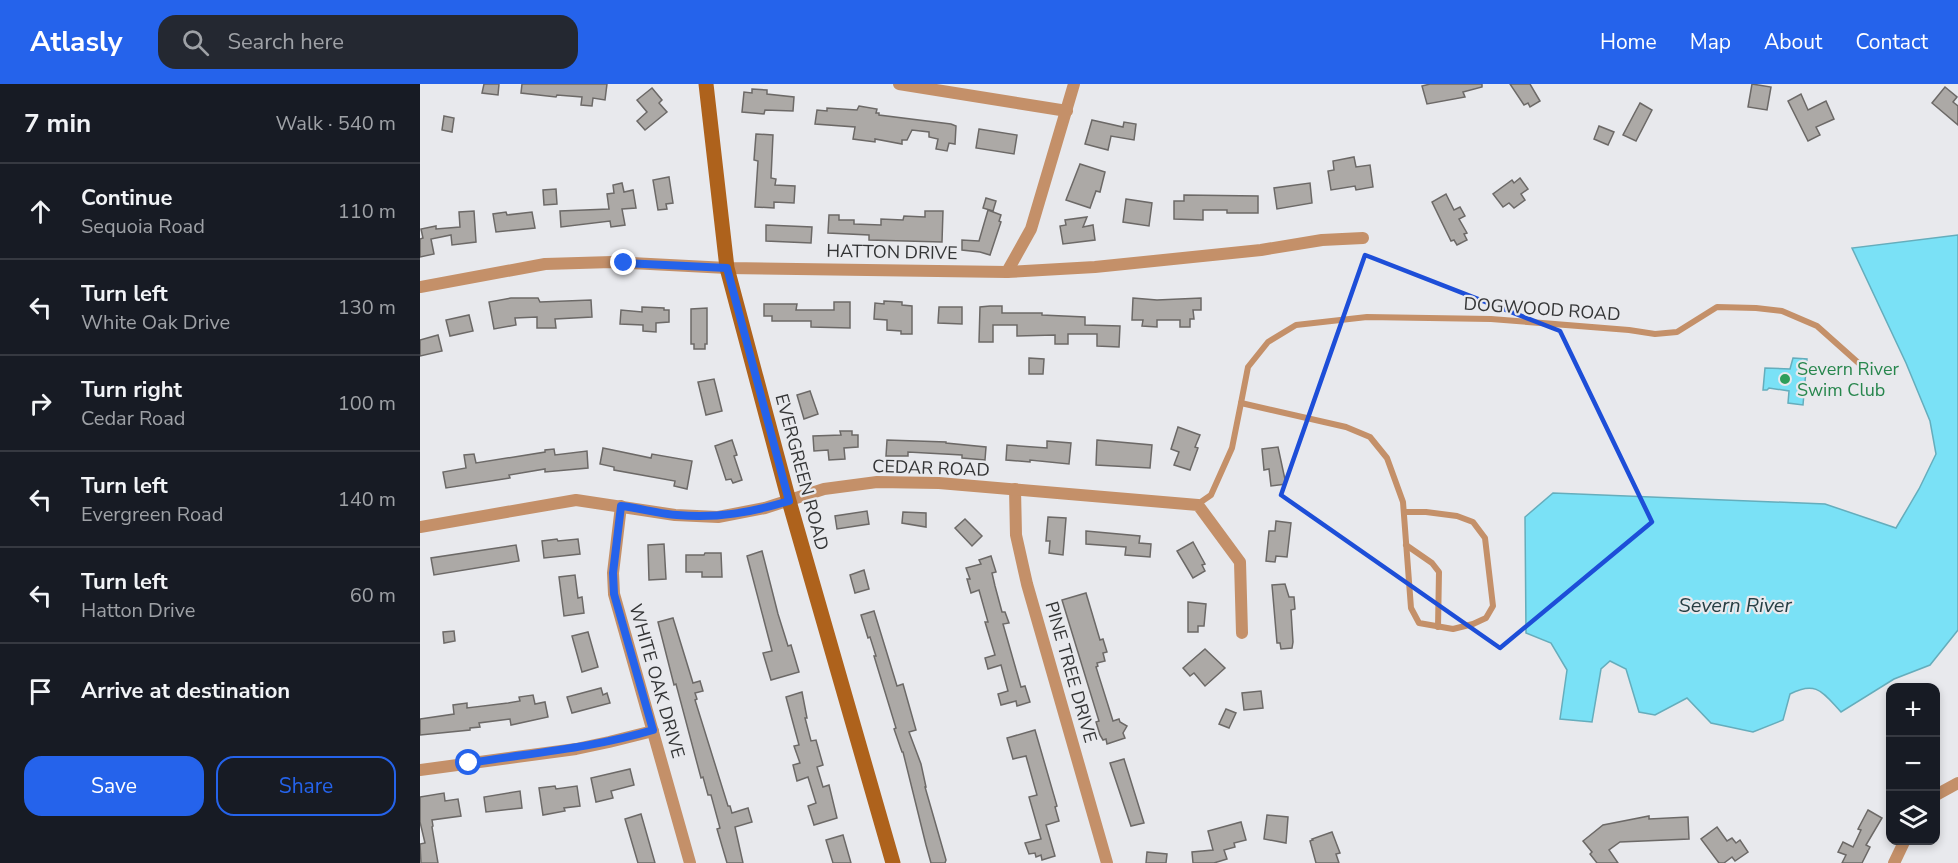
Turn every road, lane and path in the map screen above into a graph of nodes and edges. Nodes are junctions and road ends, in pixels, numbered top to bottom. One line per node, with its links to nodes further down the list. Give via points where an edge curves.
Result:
1 (706, 84): 6 (street, EVERGREEN ROAD)
2 (899, 84): 4 (street)
3 (1074, 84): 4 (street)
4 (1066, 111): 7 (street, via 1031,230)
5 (1363, 238): 7 (street, HATTON DRIVE, via 1095,267)
6 (727, 268): 7 (street, HATTON DRIVE); 8 (street, HATTON DRIVE, via 612,262 544,264); 12 (street, EVERGREEN ROAD)
7 (1006, 272)
8 (420, 287)
9 (1863, 367): 10 (lane, DOGWOOD ROAD, via 1817,326 1782,311 1756,308 1718,307 1677,332 1655,334 1491,319 1366,316 1296,325 1268,342 1248,367)
10 (1241, 403): 13 (lane, DOGWOOD ROAD, via 1232,448 1211,495); 15 (lane, via 1346,427 1370,437 1386,458)
11 (1015, 489): 12 (street, CEDAR ROAD, via 877,482 824,489); 13 (street, CEDAR ROAD); 27 (street, PINE TREE DRIVE, via 1016,535 1027,584)
12 (789, 501): 14 (street, CEDAR ROAD, via 717,517); 26 (street, EVERGREEN ROAD)
13 (1197, 505): 19 (street, via 1240,562)
14 (621, 506): 16 (street, CEDAR ROAD, via 576,500); 20 (street, WHITE OAK DRIVE, via 614,594)
15 (1404, 512): 17 (lane); 18 (lane, via 1457,516 1473,522 1485,538 1493,606 1486,618 1473,624 1453,629)
16 (420, 527)
17 (1406, 545): 18 (lane, via 1432,562 1439,572); 18 (lane, via 1411,608 1419,623)
18 (1438, 627)
19 (1242, 633)
20 (653, 730): 21 (street, via 576,749); 25 (street, WHITE OAK DRIVE)
21 (420, 770)
22 (1958, 783): 23 (street)
23 (1940, 792)
24 (1903, 845): 28 (street)
25 (690, 863)
26 (893, 863)
27 (1107, 863)
28 (1894, 863)

